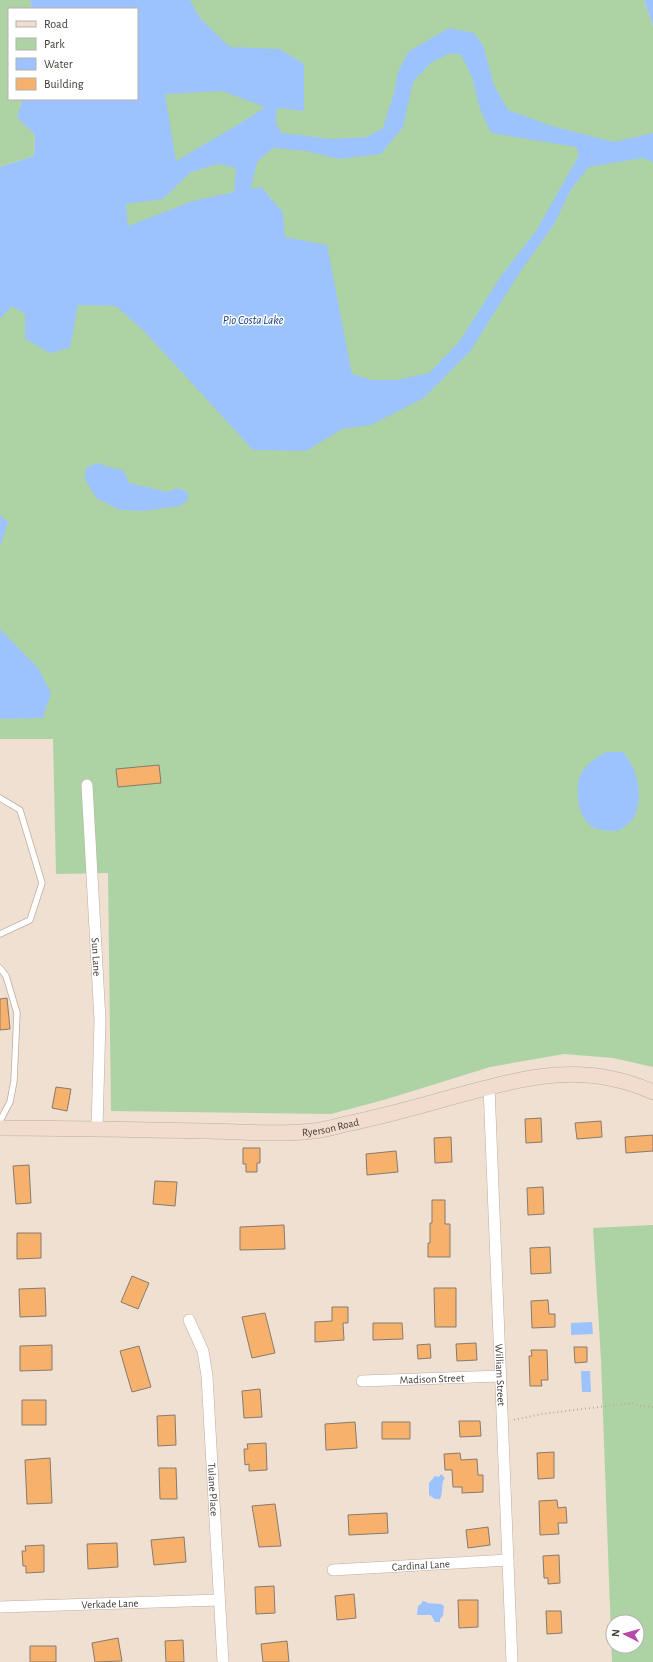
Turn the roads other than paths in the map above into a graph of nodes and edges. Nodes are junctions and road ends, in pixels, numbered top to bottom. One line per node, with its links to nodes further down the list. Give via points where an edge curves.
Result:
1 (88, 785): 9 (street, Sun Lane, via 100,1020)
2 (0, 798): 3 (lane, via 20,810 42,883 30,920)
3 (0, 934)
4 (0, 968): 7 (lane, via 6,976 17,1013 14,1080 10,1102)
5 (489, 1087): 6 (street, Ryerson Road, via 549,1075 574,1074 623,1081); 9 (street, Ryerson Road, via 371,1119 313,1131); 11 (street, William Street)
6 (653, 1092)
7 (0, 1121)
8 (0, 1128): 9 (street, Ryerson Road)
9 (97, 1128)
10 (189, 1320): 15 (street, Tulane Place, via 203,1351 207,1376)
11 (501, 1376): 12 (street, Madison Street); 13 (street, William Street)
12 (362, 1382)
13 (508, 1560): 14 (street, Cardinal Lane); 18 (street, William Street)
14 (333, 1570)
15 (219, 1600): 16 (street, Verkade Lane); 17 (street, Tulane Place)
16 (0, 1607)
17 (223, 1662)
18 (512, 1662)

